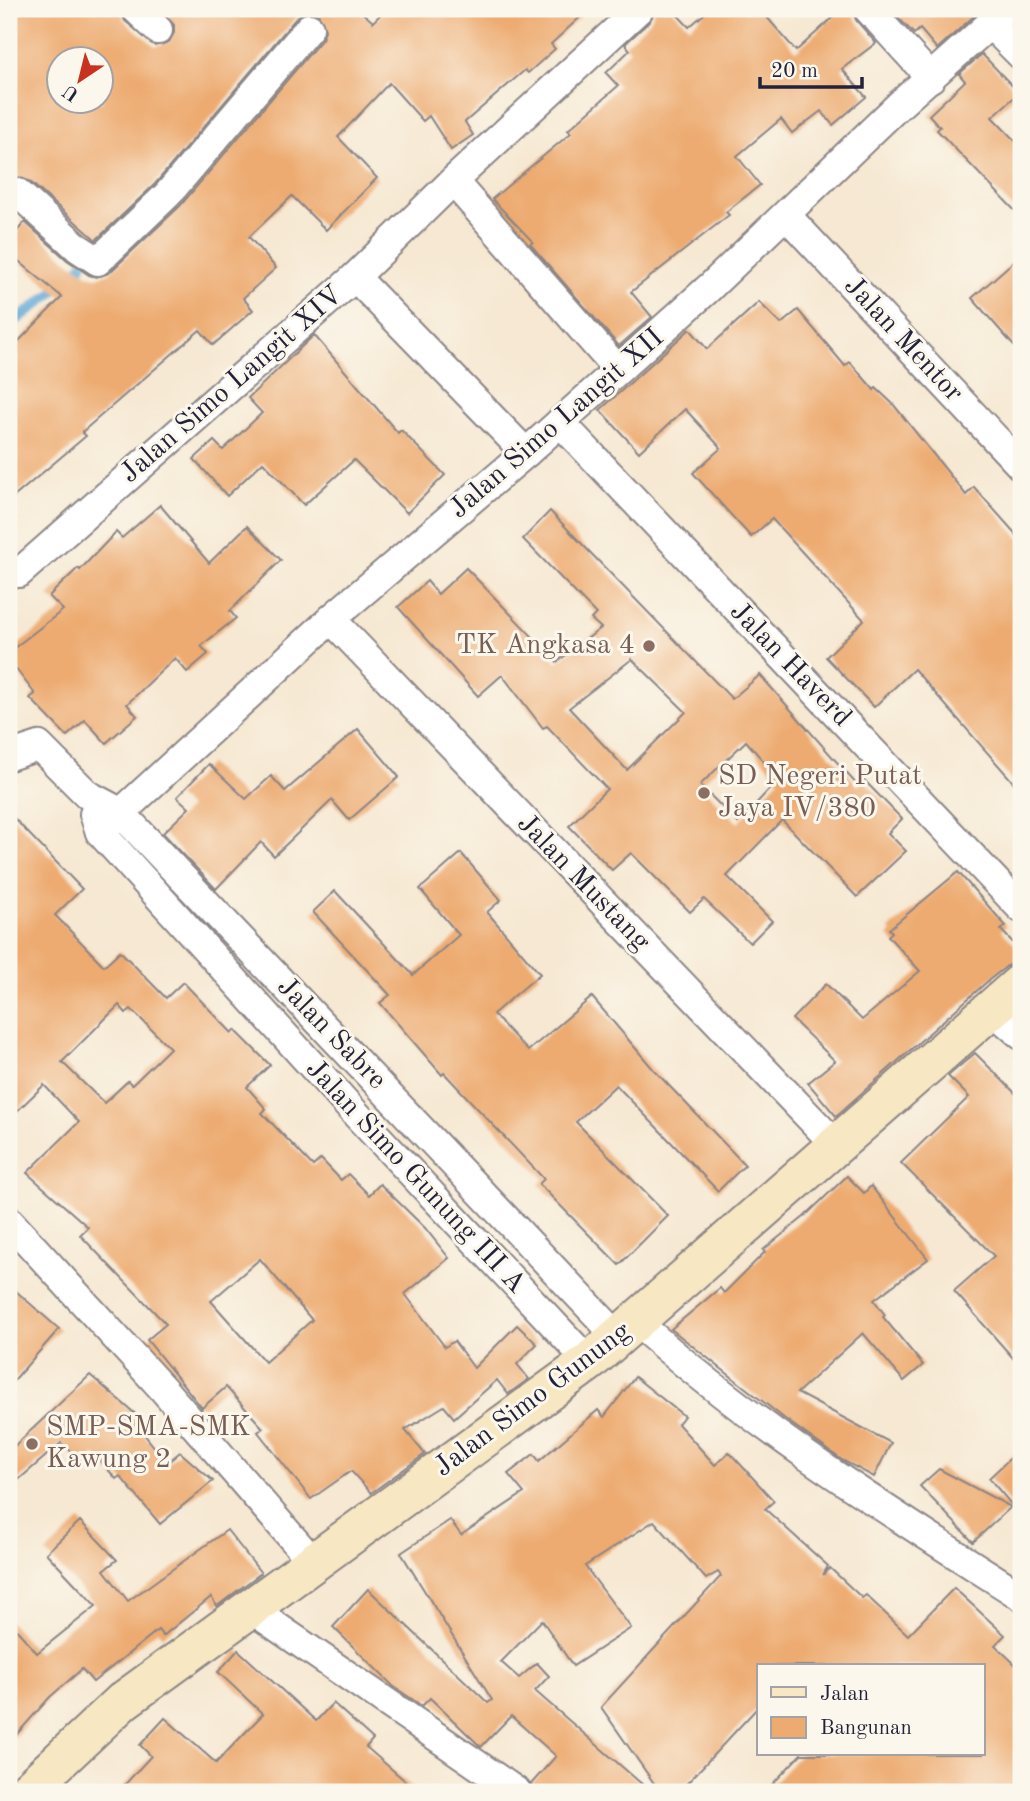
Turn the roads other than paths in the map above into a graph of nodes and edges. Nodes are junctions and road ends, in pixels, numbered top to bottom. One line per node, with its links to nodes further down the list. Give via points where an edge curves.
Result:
1 (136, 9): 6 (street)
2 (639, 9): 9 (street)
3 (867, 9): 8 (street)
4 (999, 16): 7 (street); 8 (street, Jalan Simo Langit XII)
5 (309, 28): 10 (street, via 167,195 97,261)
6 (158, 30)
7 (1021, 55)
8 (931, 78): 11 (street, Jalan Simo Langit XII)
9 (453, 181): 12 (street); 13 (street)
10 (12, 194)
11 (786, 215): 13 (street, Jalan Simo Langit XII); 16 (street, Jalan Mentor)
12 (355, 277): 15 (street, Jalan Simo Langit XIV); 17 (street, Jalan Simo Langit XIV)
13 (618, 370): 14 (street, Jalan Simo Langit XII)
14 (560, 422): 15 (street, Jalan Simo Langit XII); 23 (street, Jalan Haverd)
15 (526, 453): 18 (street, Jalan Simo Langit XII)
16 (1021, 466)
17 (19, 573)
18 (331, 619): 21 (street, Jalan Simo Langit XII); 27 (street, Jalan Mustang)
19 (21, 751): 20 (street, Jalan Sabre, via 45,749)
20 (88, 795): 21 (street, Jalan Sabre); 22 (street, Jalan Simo Gunung III A)
21 (120, 812): 22 (street, Jalan Simo Langit XII); 29 (street, Jalan Sabre)
22 (100, 832): 30 (street, Jalan Simo Gunung III A, via 355,1114)
23 (1021, 908)
24 (1021, 983): 25 (main road, Jalan Simo Gunung)
25 (990, 1008): 26 (street); 27 (main road, Jalan Simo Gunung)
26 (1021, 1035)
27 (836, 1145): 29 (main road, Jalan Simo Gunung)
28 (9, 1221): 31 (street)
29 (627, 1330): 30 (main road, Jalan Simo Gunung); 32 (street, Jalan Sabre, via 676,1357 813,1463)
30 (589, 1362): 31 (main road, Jalan Simo Gunung)
31 (313, 1562): 33 (main road, Jalan Simo Gunung)
32 (1021, 1596)
33 (248, 1607): 34 (main road, Jalan Simo Gunung, via 123,1701); 35 (street)
34 (26, 1792)
35 (517, 1792)

